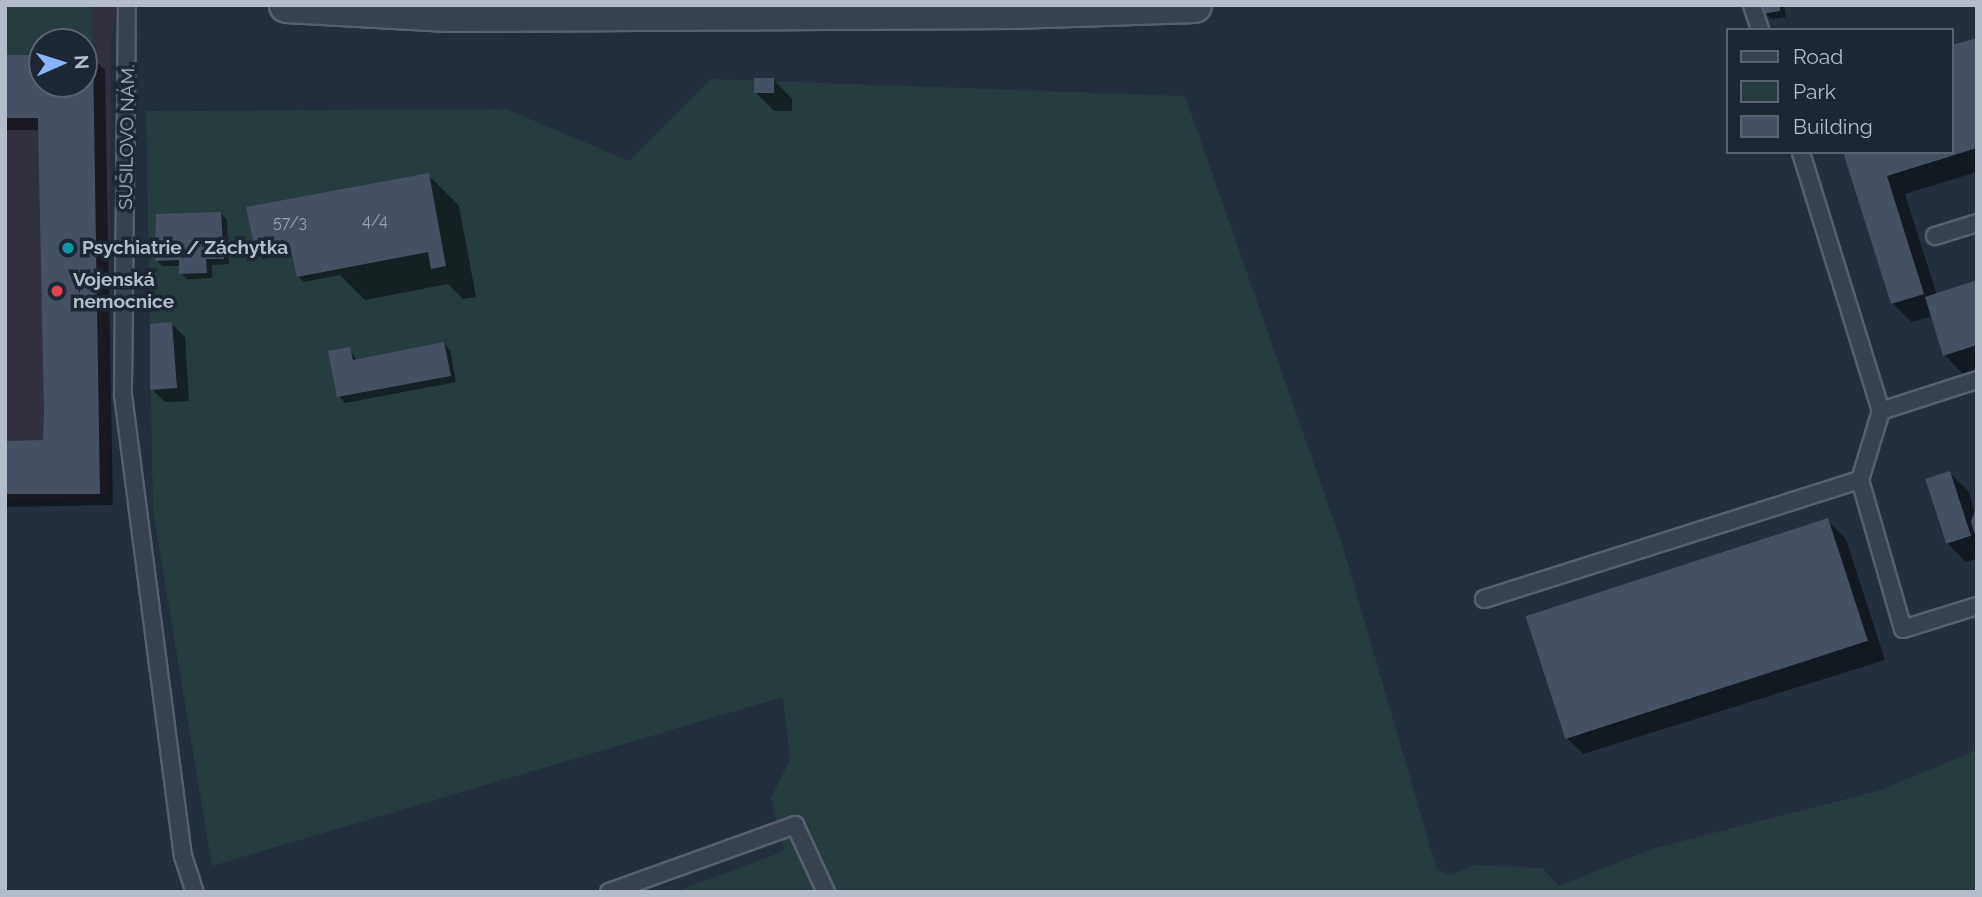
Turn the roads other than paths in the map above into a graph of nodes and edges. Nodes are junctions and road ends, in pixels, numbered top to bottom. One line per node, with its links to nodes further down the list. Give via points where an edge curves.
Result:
1 (127, 5): 14 (lane, SUŠILOVO NÁM., via 123,395 183,856)
2 (286, 5): 3 (street, via 448,14 1013,11)
3 (1194, 5)
4 (1752, 5): 5 (lane)
5 (1759, 28)
6 (1802, 154): 10 (lane)
7 (1977, 223): 8 (lane)
8 (1934, 236)
9 (1977, 380): 10 (lane)
10 (1881, 411): 11 (lane)
11 (1860, 480): 12 (lane); 13 (lane, via 1903,629)
12 (1484, 599)
13 (1977, 606)
14 (195, 892)
15 (609, 892): 16 (lane, via 795,825)
16 (826, 892)

